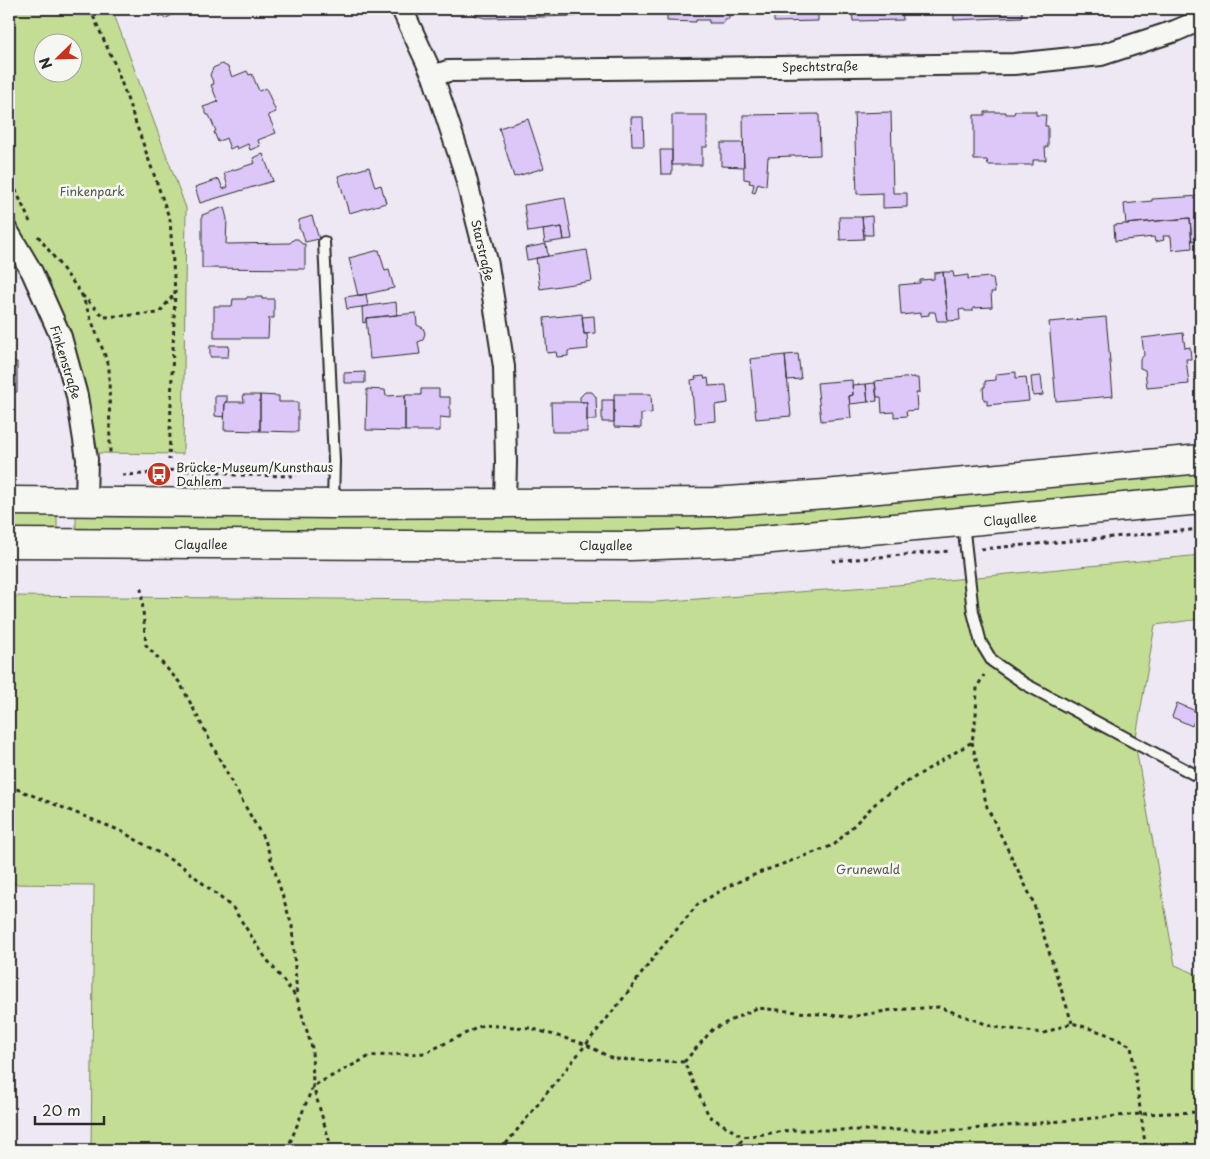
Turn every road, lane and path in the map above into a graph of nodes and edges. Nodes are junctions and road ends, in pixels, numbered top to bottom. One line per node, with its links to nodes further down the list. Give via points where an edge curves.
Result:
1 (90, 9): 7 (path, via 116,67 170,220)
2 (402, 9): 4 (street, Starstraße)
3 (1201, 20): 4 (street, Spechtstraße, via 1100,55 1014,64 448,71)
4 (432, 76): 17 (street, Starstraße, via 463,167 488,265 504,367)
5 (9, 233): 15 (street, Finkenstraße, via 32,272 61,337 77,396 87,459)
6 (324, 242): 12 (lane)
7 (175, 292): 8 (path, via 159,313 104,317); 10 (path)
8 (80, 293)
9 (1201, 459): 17 (main road, via 714,502)
10 (169, 460)
11 (121, 474): 12 (path, via 146,474 158,470)
12 (334, 477): 16 (lane)
13 (1201, 500): 18 (main road, Clayallee)
14 (9, 501): 15 (main road)
15 (86, 501): 16 (main road)
16 (333, 504): 17 (main road)
17 (505, 504)
18 (963, 523): 19 (main road, Clayallee, via 739,542 630,546); 21 (lane, via 973,612 981,643)
19 (9, 543)
20 (141, 588): 25 (path, via 146,645 180,683 266,843 292,926)
21 (992, 660): 22 (path, via 977,687); 23 (lane, via 1025,684)
22 (972, 742): 26 (path, via 987,807 1032,899); 27 (path, via 881,798 834,845 730,885 698,904)
23 (1201, 778)
24 (9, 786): 25 (path, via 121,831 183,867 233,908)
25 (297, 998): 29 (path, via 312,1048)
26 (1072, 1023): 28 (path, via 1044,1033 994,1027 939,1007 850,1017 757,1008 713,1029); 31 (path, via 1104,1032 1131,1046)
27 (585, 1044): 28 (path, via 612,1059); 29 (path, via 530,1028 483,1025 425,1053 370,1056); 35 (path)
28 (684, 1062): 32 (path, via 709,1116)
29 (313, 1086): 33 (path); 34 (path)
30 (1201, 1112): 31 (path)
31 (1140, 1114): 32 (path, via 960,1130 792,1130); 37 (path)
32 (743, 1137): 36 (path)
33 (287, 1150)
34 (332, 1150)
35 (501, 1150)
36 (736, 1150)
37 (1146, 1150)

